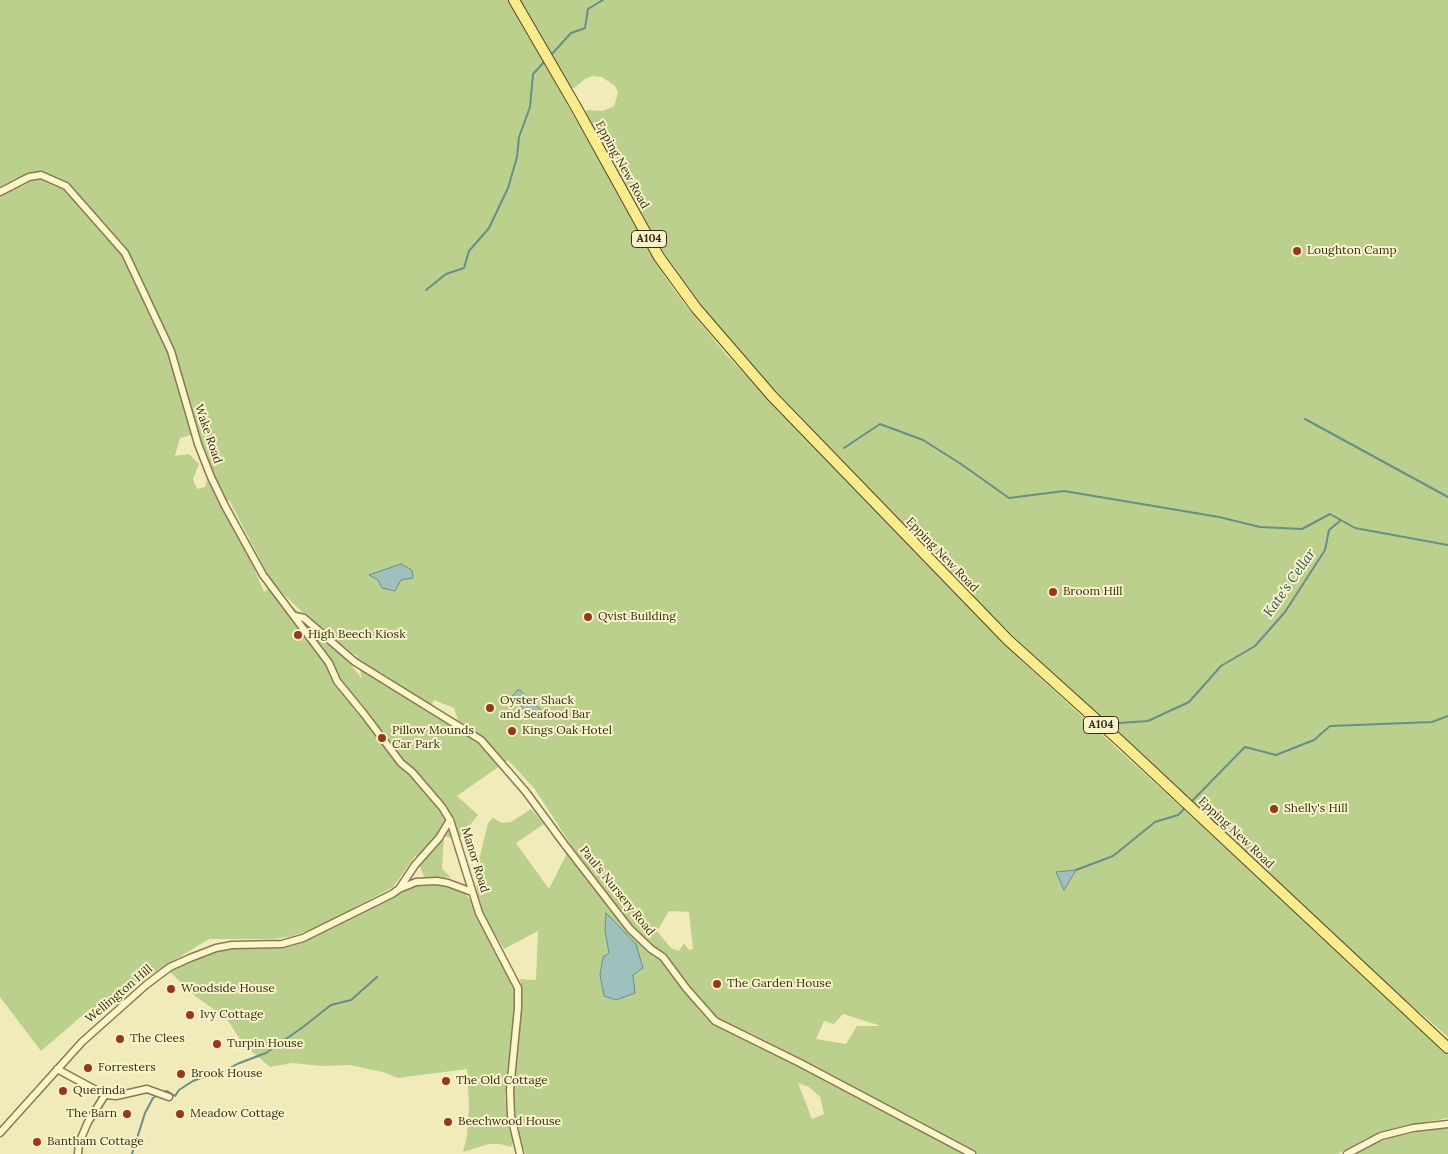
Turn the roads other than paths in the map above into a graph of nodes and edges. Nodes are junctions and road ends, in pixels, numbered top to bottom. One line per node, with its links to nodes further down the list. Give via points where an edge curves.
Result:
1 (514, 0): 8 (main road, Epping New Road / A104, via 659,257 696,308 772,396 1008,640)
2 (1, 190): 3 (street, Wake Road, via 41,175 66,186 125,253 171,351 211,477 263,575)
3 (295, 616): 4 (street, Wake Road, via 304,618 355,662); 5 (street, Manor Road, via 329,662 336,682)
4 (423, 704): 16 (street, Paul's Nursery Road, via 481,740 526,792 630,929 663,957 716,1021)
5 (450, 820): 6 (street, Wellington Hill); 7 (street, Manor Road)
6 (399, 889): 7 (street, Wellington Hill, via 416,882 437,881); 9 (street, Wellington Hill, via 303,938 282,944 216,948 170,968 100,1024)
7 (472, 892): 15 (street, Manor Road, via 479,913 518,988 510,1090 511,1116)
8 (1448, 1048)
9 (57, 1069): 10 (street); 13 (street, Wellington Hill)
10 (105, 1095): 11 (street, via 116,1096 147,1089); 14 (street, via 88,1122)
11 (169, 1097)
12 (1448, 1124): 17 (street, via 1381,1136)
13 (0, 1133)
14 (78, 1154)
15 (520, 1154)
16 (972, 1154)
17 (1348, 1154)

